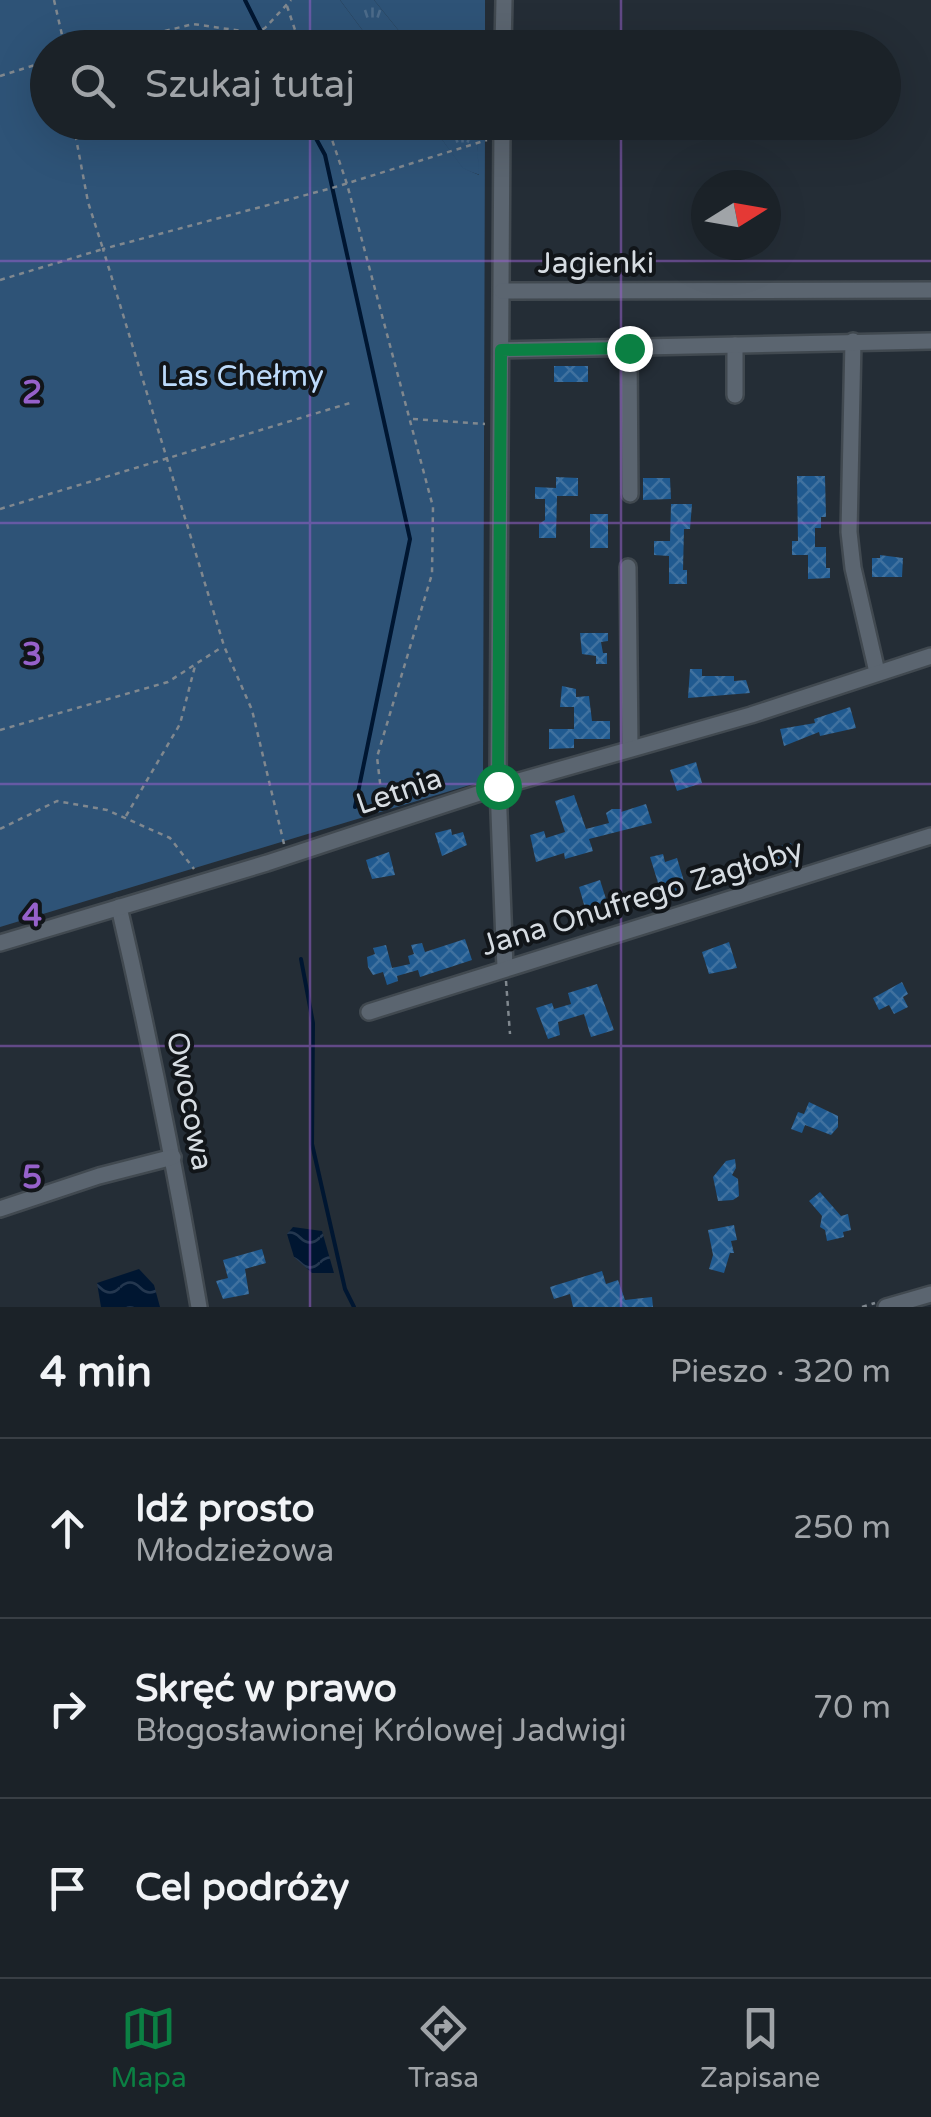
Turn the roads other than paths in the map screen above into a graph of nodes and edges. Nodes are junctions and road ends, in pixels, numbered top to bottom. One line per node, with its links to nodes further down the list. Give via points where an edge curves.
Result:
1 (504, 0): 2 (street)
2 (503, 30)
3 (502, 140): 5 (street)
4 (931, 290): 5 (street, Jagienki)
5 (502, 291): 10 (street)
6 (854, 341): 7 (street); 8 (street); 15 (street, via 849,532)
7 (931, 341)
8 (735, 345): 9 (street); 11 (street)
9 (629, 348): 10 (street); 12 (street)
10 (501, 350): 17 (street)
11 (735, 394)
12 (630, 494)
13 (628, 567): 16 (street)
14 (931, 656): 15 (street, Letnia)
15 (877, 672): 16 (street, Letnia, via 751,716)
16 (630, 747): 17 (street, Letnia)
17 (498, 786): 19 (street, Letnia); 21 (street)
18 (931, 836): 21 (street, Jana Onufrego Zagłoby)
19 (119, 908): 20 (street, Letnia); 23 (street, Owocowa)
20 (0, 943)
21 (505, 968): 22 (street, Jana Onufrego Zagłoby)
22 (369, 1012)
23 (173, 1157): 24 (street); 26 (street, Owocowa)
24 (0, 1208)
25 (931, 1294): 27 (street)
26 (199, 1307)
27 (886, 1307)

